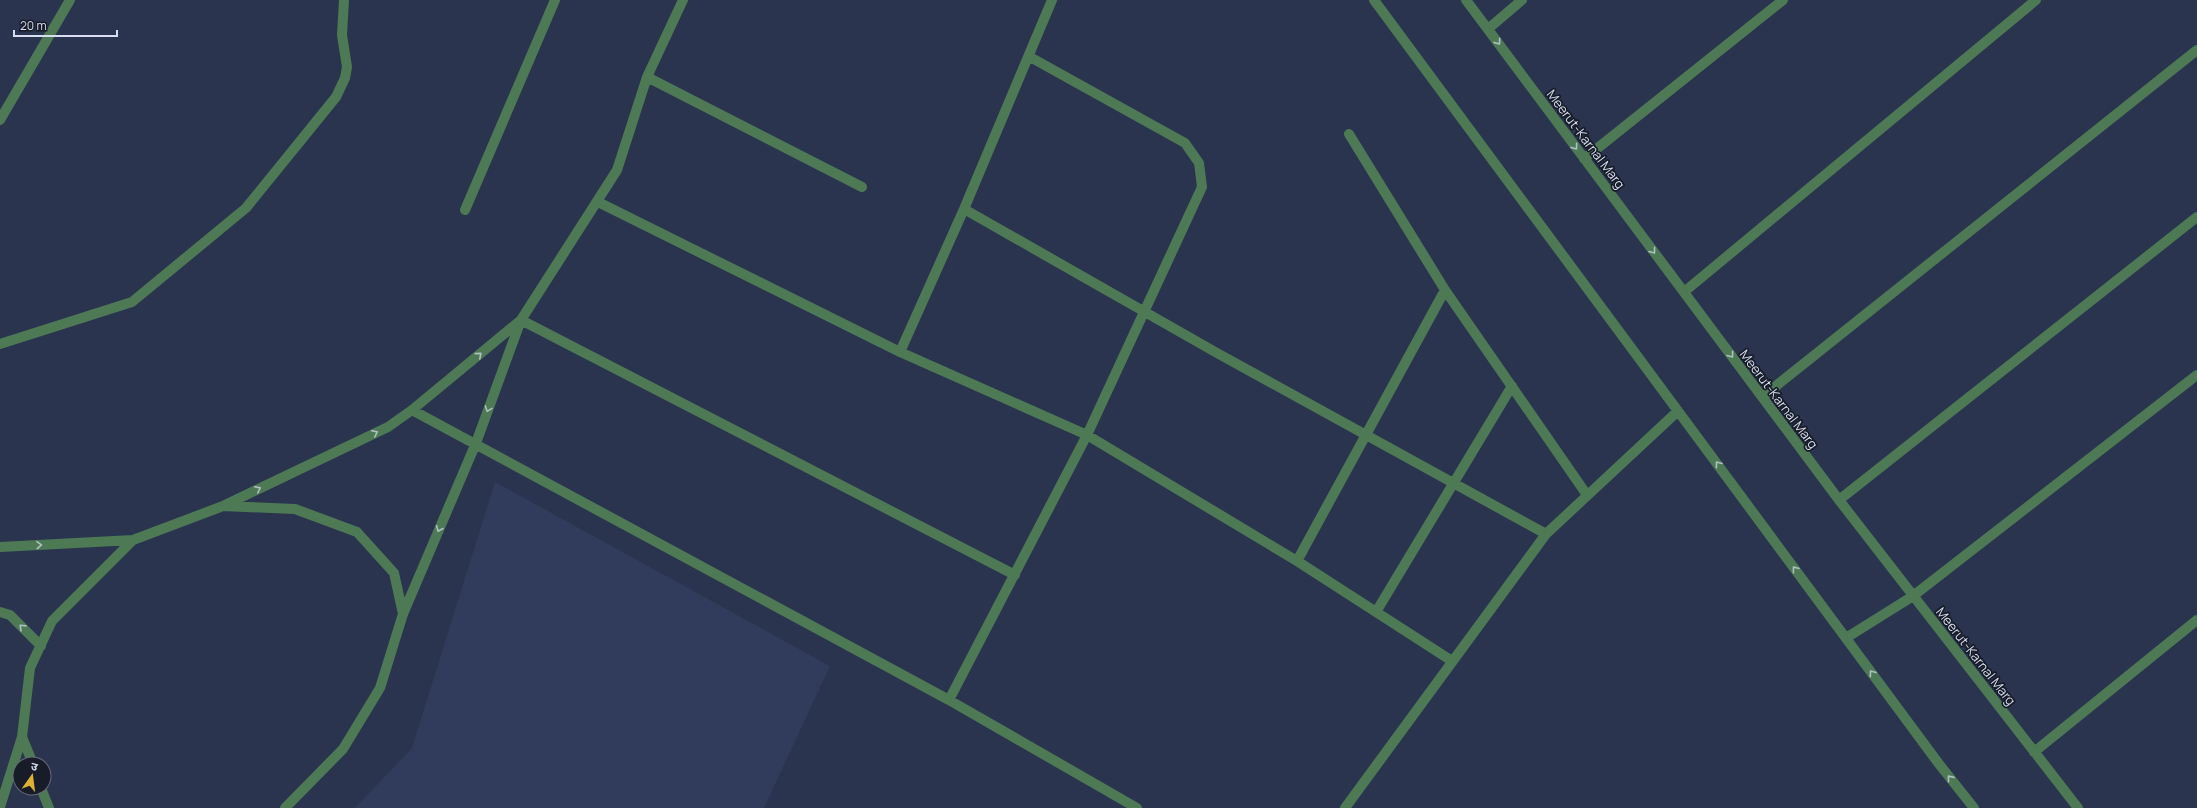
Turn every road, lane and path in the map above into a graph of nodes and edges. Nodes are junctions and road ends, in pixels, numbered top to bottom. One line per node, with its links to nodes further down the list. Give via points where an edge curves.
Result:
1 (70, 0): 15 (street)
2 (344, 0): 27 (street, via 342,35 347,66 345,78 336,97 246,208 132,302)
3 (555, 0): 21 (street)
4 (683, 0): 14 (street)
5 (1052, 0): 13 (street)
6 (1374, 0): 33 (street)
7 (1466, 0): 11 (street, Meerut-Karnal Marg)
8 (1522, 0): 11 (street)
9 (2036, 0): 24 (street)
10 (1779, 1): 17 (street)
11 (1488, 29): 17 (street, Meerut-Karnal Marg, one-way to 17)
12 (2197, 50): 31 (street)
13 (1030, 57): 20 (street); 25 (street, via 1185,143 1199,163 1202,187)
14 (647, 77): 18 (street); 19 (street, via 617,170)
15 (0, 120)
16 (1349, 134): 23 (street)
17 (1584, 159): 24 (street, Meerut-Karnal Marg, one-way to 24)
18 (862, 186)
19 (598, 202): 26 (street); 28 (street)
20 (964, 209): 25 (street); 28 (street)
21 (465, 210)
22 (2197, 218): 39 (street)
23 (1445, 290): 30 (street); 35 (street)
24 (1684, 292): 31 (street, Meerut-Karnal Marg, one-way to 31)
25 (1144, 311): 34 (street); 35 (street)
26 (521, 320): 32 (street, one-way to 26); 36 (street, one-way to 36); 45 (street)
27 (0, 344)
28 (900, 352): 34 (street)
29 (2197, 375): 46 (street)
30 (1512, 386): 37 (street); 38 (street)
31 (1762, 397): 39 (street, Meerut-Karnal Marg)
32 (412, 410): 36 (street); 40 (street, one-way to 32, via 388,427)
33 (1678, 411): 38 (street); 51 (street, one-way to 33)
34 (1087, 435): 44 (street); 45 (street)
35 (1366, 435): 37 (street); 44 (street)
36 (476, 443): 49 (street, one-way to 49); 54 (street)
37 (1454, 483): 41 (street); 48 (street)
38 (1587, 495): 41 (street)
39 (1839, 500): 46 (street, Meerut-Karnal Marg)
40 (223, 506): 42 (street); 49 (street, via 295,509 357,532 394,573)
41 (1546, 534): 53 (street)
42 (133, 540): 43 (street, one-way to 42); 52 (street, via 52,621)
43 (0, 547)
44 (1297, 561): 48 (street)
45 (1015, 575): 54 (street)
46 (1913, 596): 51 (street); 56 (street, Meerut-Karnal Marg)
47 (0, 612): 52 (street, one-way to 47, via 10,615)
48 (1376, 612): 53 (street)
49 (403, 614): 61 (street, via 380,688 372,702 343,749)
50 (2197, 620): 56 (street)
51 (1846, 638): 64 (street, one-way to 51)
52 (41, 646): 55 (street, via 30,668)
53 (1452, 661): 63 (street)
54 (949, 700): 62 (street)
55 (22, 736): 57 (street); 59 (street)
56 (2034, 752): 65 (street, Meerut-Karnal Marg)
57 (30, 756)
58 (44, 796): 60 (street)
59 (0, 807)
60 (49, 808)
61 (285, 808)
62 (1137, 808)
63 (1345, 808)
64 (1974, 808)
65 (2078, 808)

